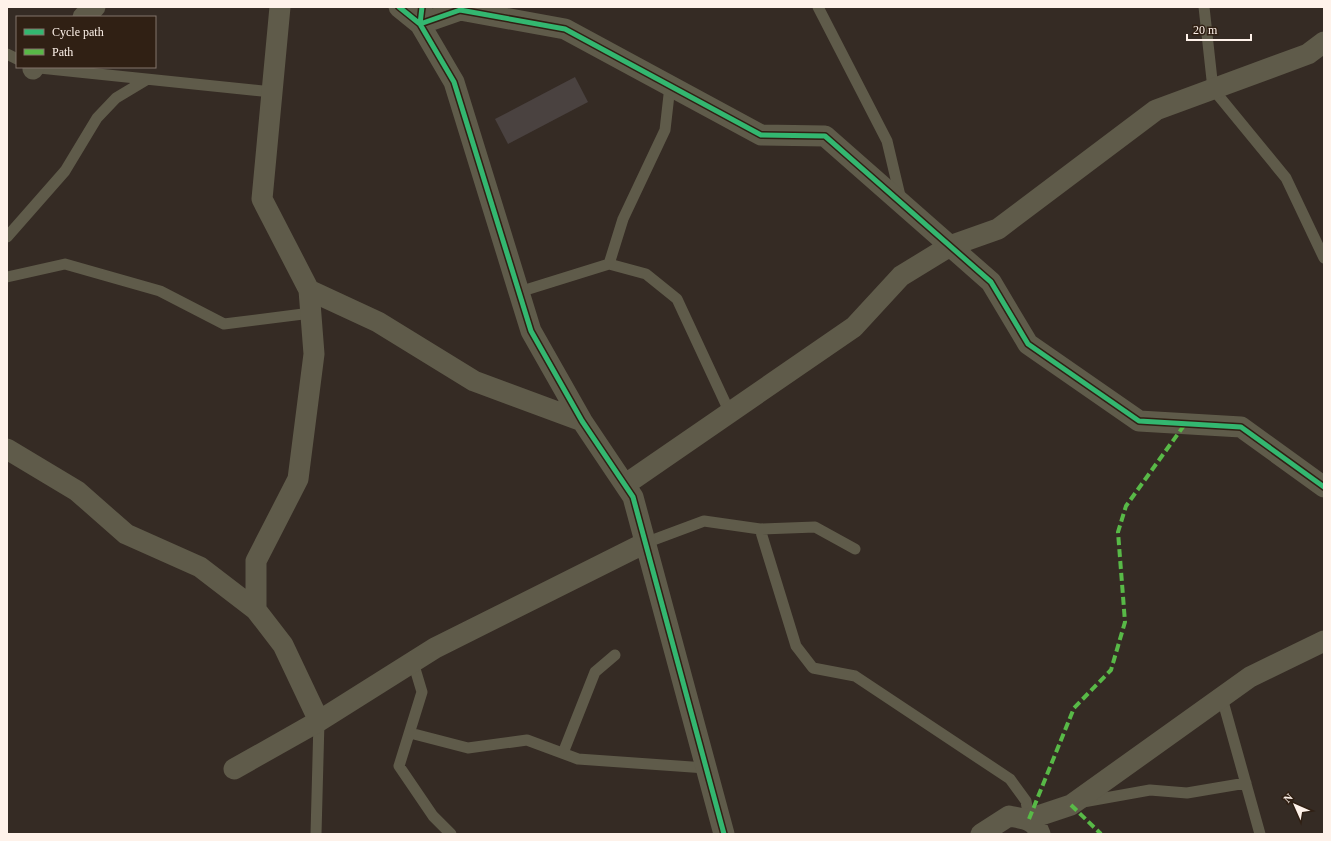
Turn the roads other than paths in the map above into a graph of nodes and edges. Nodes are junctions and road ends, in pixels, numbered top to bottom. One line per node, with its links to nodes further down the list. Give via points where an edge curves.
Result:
1 (95, 7): 6 (street)
2 (280, 7): 15 (street)
3 (399, 7): 7 (street)
4 (818, 7): 16 (lane, via 887,141)
5 (1204, 7): 14 (lane)
6 (84, 16)
7 (421, 16): 13 (street, via 460,10 565,29); 23 (street, via 454,82)
8 (1324, 42): 14 (street, via 1308,54)
9 (7, 54): 10 (lane)
10 (16, 59)
11 (45, 68): 12 (lane)
12 (146, 80): 15 (lane); 17 (lane, via 116,98 97,118 65,171)
13 (670, 86): 16 (street, via 761,135 825,136); 20 (lane, via 665,130 622,219)
14 (1213, 89): 18 (street, via 1156,110 998,228); 19 (lane, via 1286,178)
15 (272, 92): 22 (street, via 262,199)
16 (902, 203): 18 (street)
17 (7, 237)
18 (950, 246): 25 (street, via 901,276 854,326); 29 (street, via 990,282 1028,344 1139,421 1241,427)
19 (1324, 258)
20 (609, 264): 23 (lane); 25 (lane, via 646,274 677,299)
21 (7, 277): 24 (lane, via 65,264 160,291 224,324)
22 (309, 290): 24 (street); 26 (street, via 378,322 474,381)
23 (519, 292): 26 (street, via 531,332)
24 (311, 313): 33 (street, via 314,354 298,479 256,561)
25 (730, 413): 28 (street)
26 (582, 421): 28 (street)
27 (7, 449): 33 (street, via 77,491 126,534 200,567)
28 (626, 484): 31 (street, via 633,497)
29 (1324, 487)
30 (760, 529): 31 (lane, via 704,521); 32 (lane, via 815,526); 45 (lane, via 796,646 813,668 855,676 1010,778 1026,801)
31 (645, 543): 36 (street, via 435,648); 41 (street)
32 (855, 549)
33 (256, 610): 38 (street, via 283,644)
34 (1324, 641): 37 (street, via 1250,677)
35 (615, 655): 40 (lane, via 595,672)
36 (413, 662): 38 (street); 39 (lane, via 422,692)
37 (1222, 698): 43 (lane); 44 (street)
38 (319, 721): 42 (street); 46 (lane)
39 (410, 733): 40 (lane, via 468,748 527,740); 47 (lane, via 399,766 433,816)
40 (563, 753): 41 (lane, via 578,759)
41 (706, 768): 48 (street)
42 (234, 769)
43 (1246, 783): 44 (lane, via 1187,793 1150,790); 50 (lane)
44 (1071, 805): 45 (street)
45 (1035, 827): 49 (street, via 1009,816)
46 (316, 834)
47 (451, 834)
48 (724, 834)
49 (981, 834)
50 (1260, 834)

